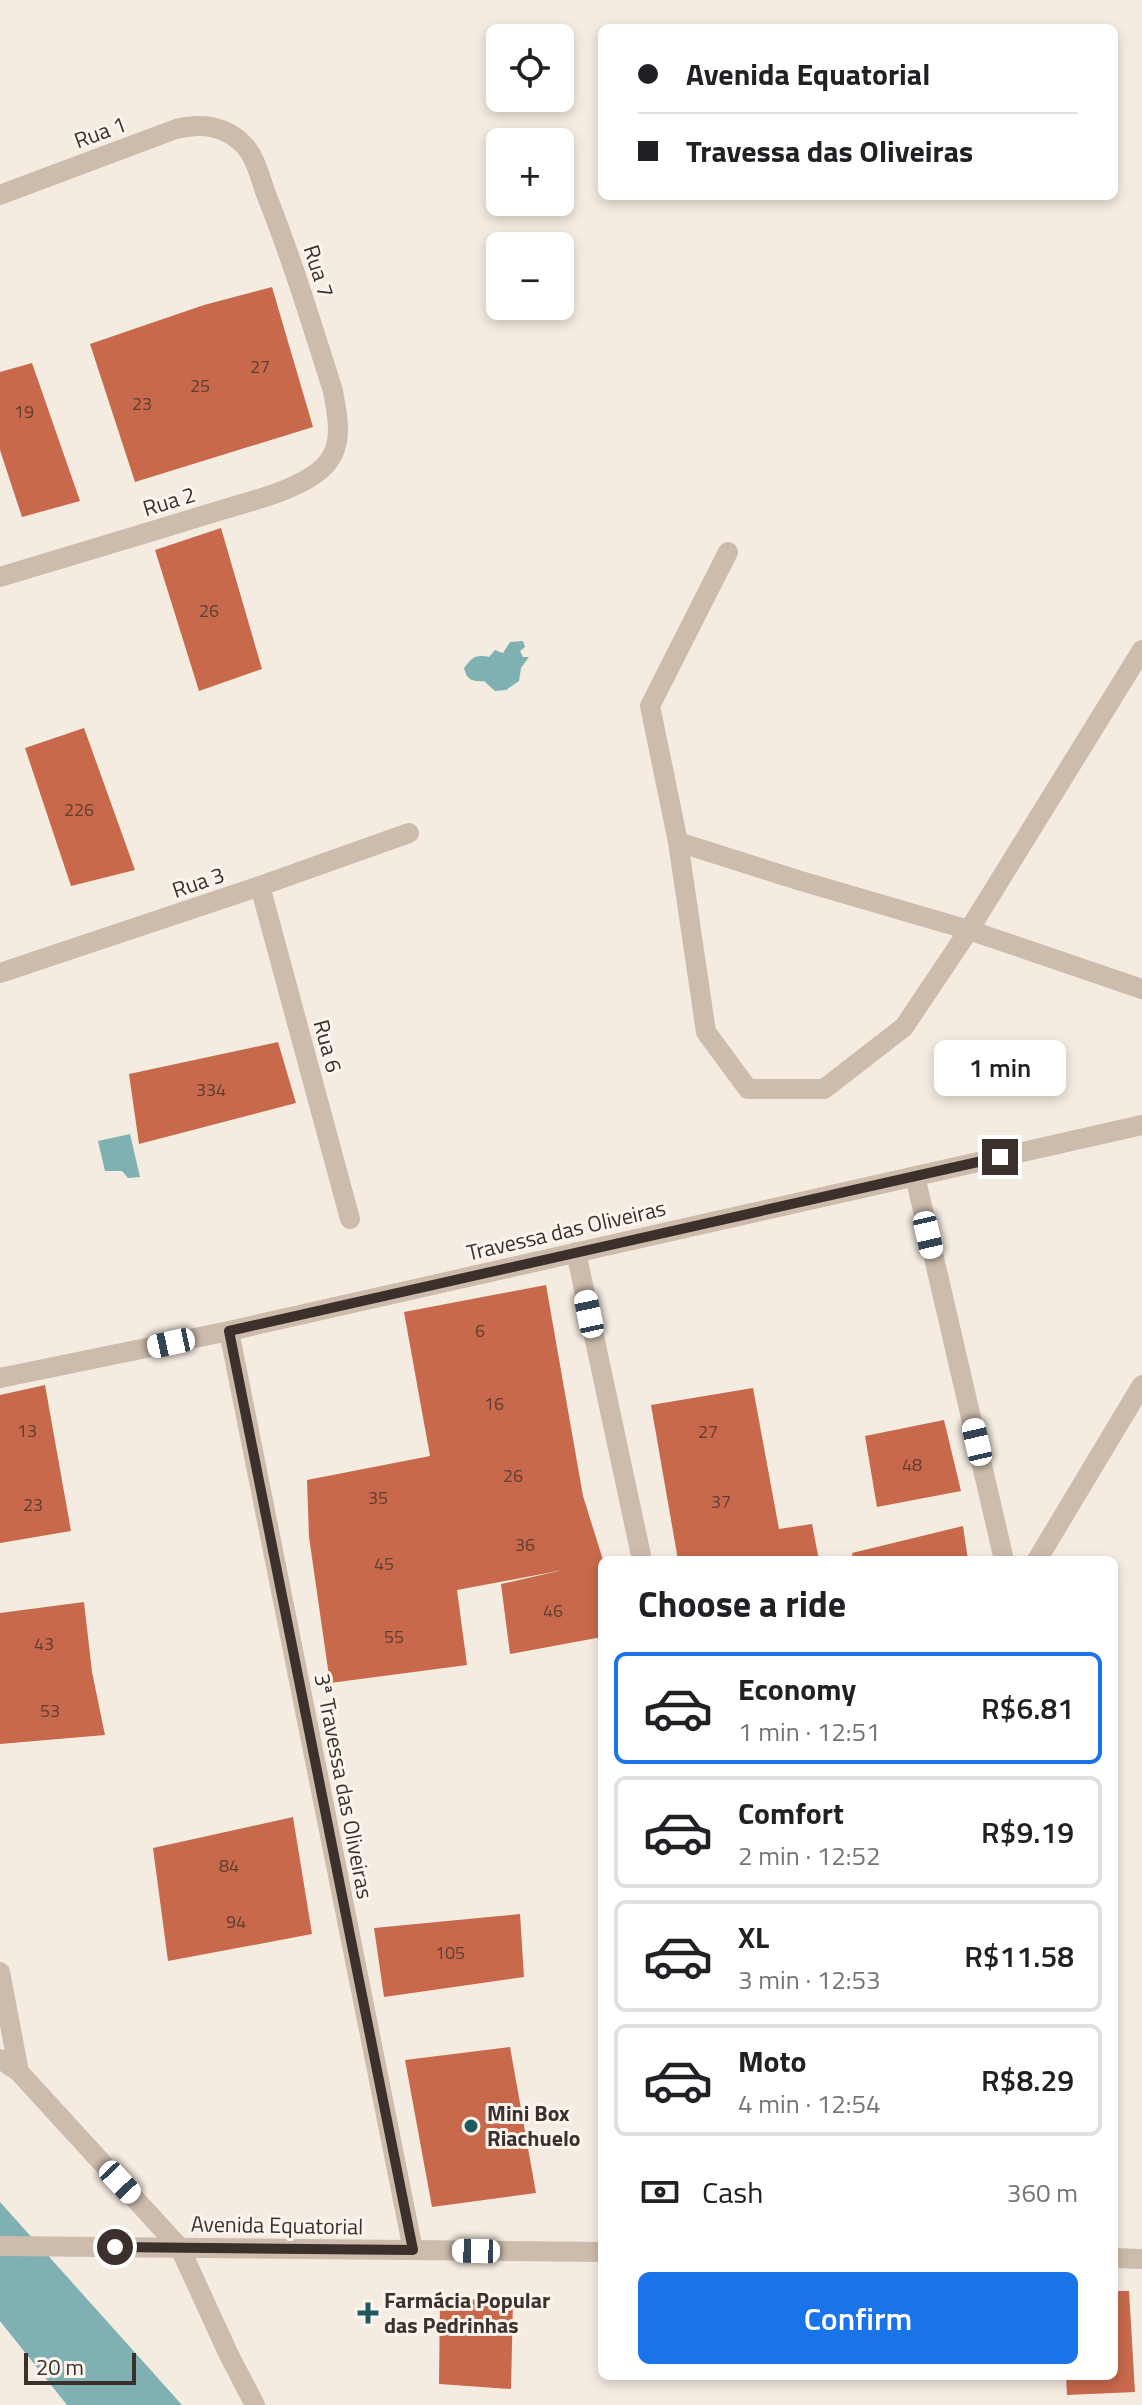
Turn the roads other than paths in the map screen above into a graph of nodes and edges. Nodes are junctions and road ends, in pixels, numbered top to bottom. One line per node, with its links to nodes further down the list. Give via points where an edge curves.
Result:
1 (219, 129): 2 (street, Rua 1, via 176,129); 3 (street, Rua 7, via 250,152 284,240 333,391)
2 (0, 195)
3 (336, 446): 5 (street, Rua 2, via 326,465 299,483)
4 (728, 552): 8 (street, via 650,706)
5 (0, 577)
6 (1142, 650): 10 (street)
7 (409, 833): 9 (street, Rua 3)
8 (678, 842): 10 (street); 10 (street, via 706,1032 748,1089 824,1089 904,1027)
9 (260, 886): 11 (street, Rua 3); 15 (street, Rua 6)
10 (969, 930): 12 (street)
11 (0, 973)
12 (1142, 989)
13 (1142, 1125): 14 (street, Travessa das Oliveiras)
14 (915, 1176): 16 (street, Travessa das Oliveiras); 21 (street)
15 (350, 1219)
16 (576, 1252): 17 (street, Travessa das Oliveiras); 20 (street)
17 (229, 1331): 18 (street, Travessa das Oliveiras); 28 (street, 3ª Travessa das Oliveiras)
18 (0, 1378)
19 (1142, 1385): 22 (street)
20 (641, 1556)
21 (1003, 1556)
22 (1039, 1556)
23 (0, 1972): 25 (street)
24 (0, 2059): 25 (street)
25 (19, 2072): 27 (street)
26 (0, 2246): 27 (street, Avenida Equatorial)
27 (180, 2248): 28 (street, Avenida Equatorial); 32 (street)
28 (413, 2250): 29 (street, Avenida Equatorial)
29 (598, 2252)
30 (1118, 2258): 31 (street)
31 (1142, 2259)
32 (255, 2405)

